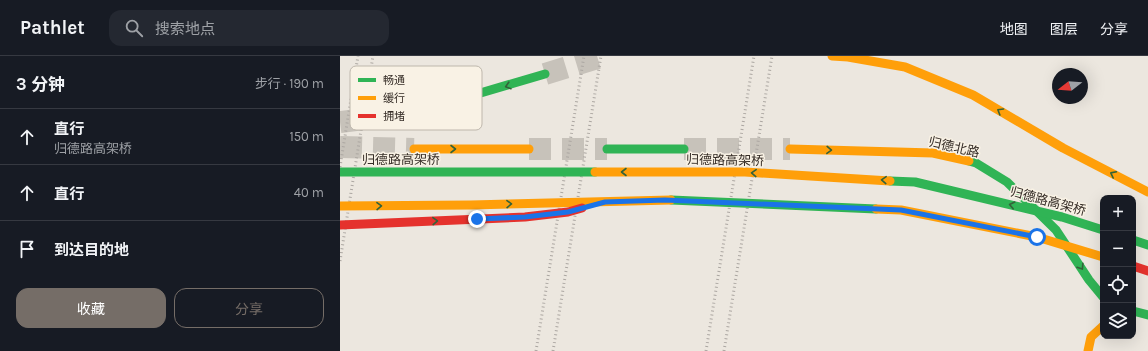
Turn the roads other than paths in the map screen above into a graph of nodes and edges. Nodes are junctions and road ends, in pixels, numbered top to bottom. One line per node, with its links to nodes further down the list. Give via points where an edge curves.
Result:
1 (832, 56): 10 (main road, one-way to 1, via 1064,148 973,95 905,68)
2 (545, 74): 3 (main road, one-way to 3)
3 (482, 93)
4 (414, 149): 5 (main road, one-way to 5)
5 (529, 149)
6 (607, 149): 7 (main road)
7 (684, 149)
8 (790, 149): 20 (main road, 归德北路, one-way to 20, via 933,153 976,163 1007,182 1056,230)
9 (340, 172): 14 (main road, 归德路高架桥, one-way to 9, bridge, via 1062,217 915,182 745,172)
10 (1148, 192)
11 (605, 202): 12 (main road, one-way to 11, bridge); 13 (main road, one-way to 11, bridge, via 525,217 568,212); 17 (main road, bridge, via 665,200 901,210 1037,237)
12 (340, 206)
13 (340, 225)
14 (1100, 229)
15 (1136, 241): 16 (main road)
16 (1148, 245)
17 (1100, 256)
18 (1136, 267): 19 (main road)
19 (1148, 271)
20 (1100, 293)
21 (1136, 313): 22 (main road)
22 (1148, 315)
23 (1100, 329): 24 (main road, via 1091,337)
24 (1088, 351)

